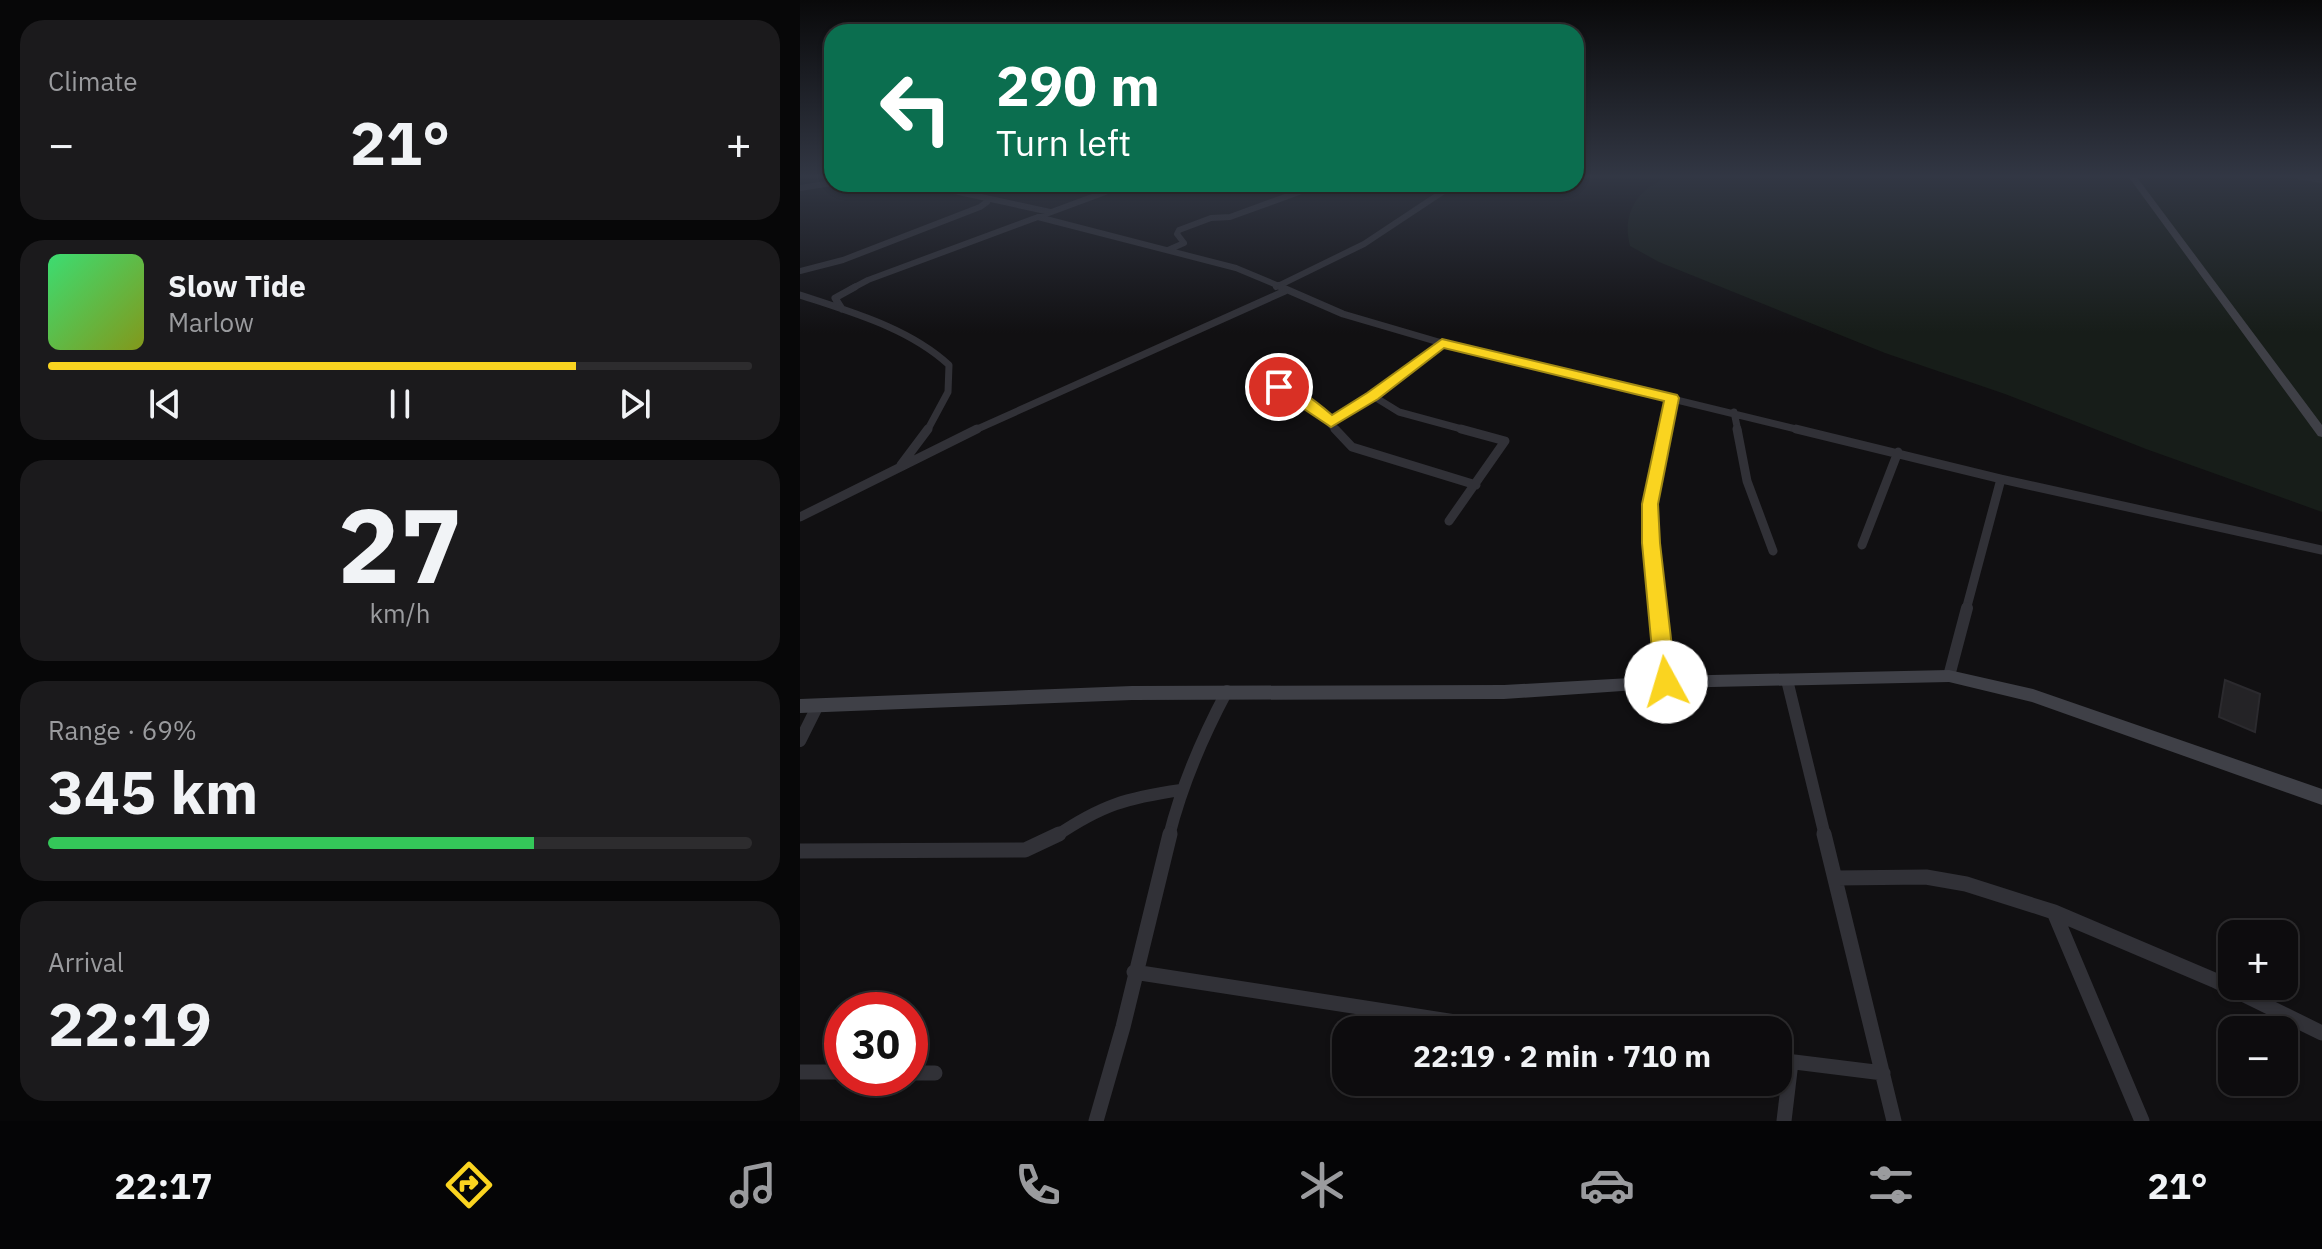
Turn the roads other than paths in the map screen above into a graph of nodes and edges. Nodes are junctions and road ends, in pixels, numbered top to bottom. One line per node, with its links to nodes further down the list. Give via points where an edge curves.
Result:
1 (925, 228): 8 (street)
2 (1008, 228): 11 (street, via 852,287 835,298)
3 (1082, 228): 7 (street)
4 (1183, 228): 7 (street, via 1177,234 1184,243)
5 (1386, 228): 9 (street)
6 (2171, 228): 18 (main road)
7 (1167, 250): 9 (street, via 1236,268)
8 (800, 271)
9 (1280, 289): 12 (street); 20 (street)
10 (800, 295): 11 (street)
11 (842, 309): 20 (street, via 937,354 949,365 949,389 941,408)
12 (1442, 343): 14 (street); 15 (street)
13 (1279, 387): 17 (street)
14 (1373, 396): 17 (street); 22 (street, via 1407,415 1505,441)
15 (1672, 398): 16 (street); 30 (street, via 1650,504)
16 (1734, 412): 19 (street); 27 (street, via 1747,481)
17 (1331, 422): 22 (street, via 1352,447)
18 (2322, 433)
19 (1898, 452): 21 (street); 25 (street)
20 (900, 467): 23 (street)
21 (2001, 479): 26 (street); 28 (street)
22 (1476, 485): 24 (street)
23 (800, 517)
24 (1449, 521)
25 (1862, 545)
26 (2322, 550)
27 (1773, 551)
28 (1949, 676): 29 (main road); 36 (main road, via 2033,696)
29 (1787, 680): 30 (main road); 38 (street)
30 (1666, 682): 31 (main road, via 1504,692)
31 (1227, 691): 32 (main road); 35 (street)
32 (818, 705): 33 (main road); 34 (street)
33 (800, 706)
34 (800, 741)
35 (1181, 790): 37 (street, via 1104,807 1043,846 1025,850); 40 (street)
36 (2322, 797)
37 (800, 851)
38 (1837, 878): 39 (street, via 1926,877); 48 (street)
39 (2054, 912): 42 (street); 53 (street)
40 (1134, 972): 41 (street); 50 (street)
41 (1417, 1016)
42 (2322, 1033)
43 (1792, 1062): 48 (street)
44 (800, 1072): 45 (street)
45 (824, 1072)
46 (928, 1073): 47 (street)
47 (935, 1073)
48 (1883, 1073): 52 (street)
49 (1784, 1096): 51 (street)
50 (1096, 1121)
51 (1784, 1121)
52 (1894, 1121)
53 (2142, 1121)

